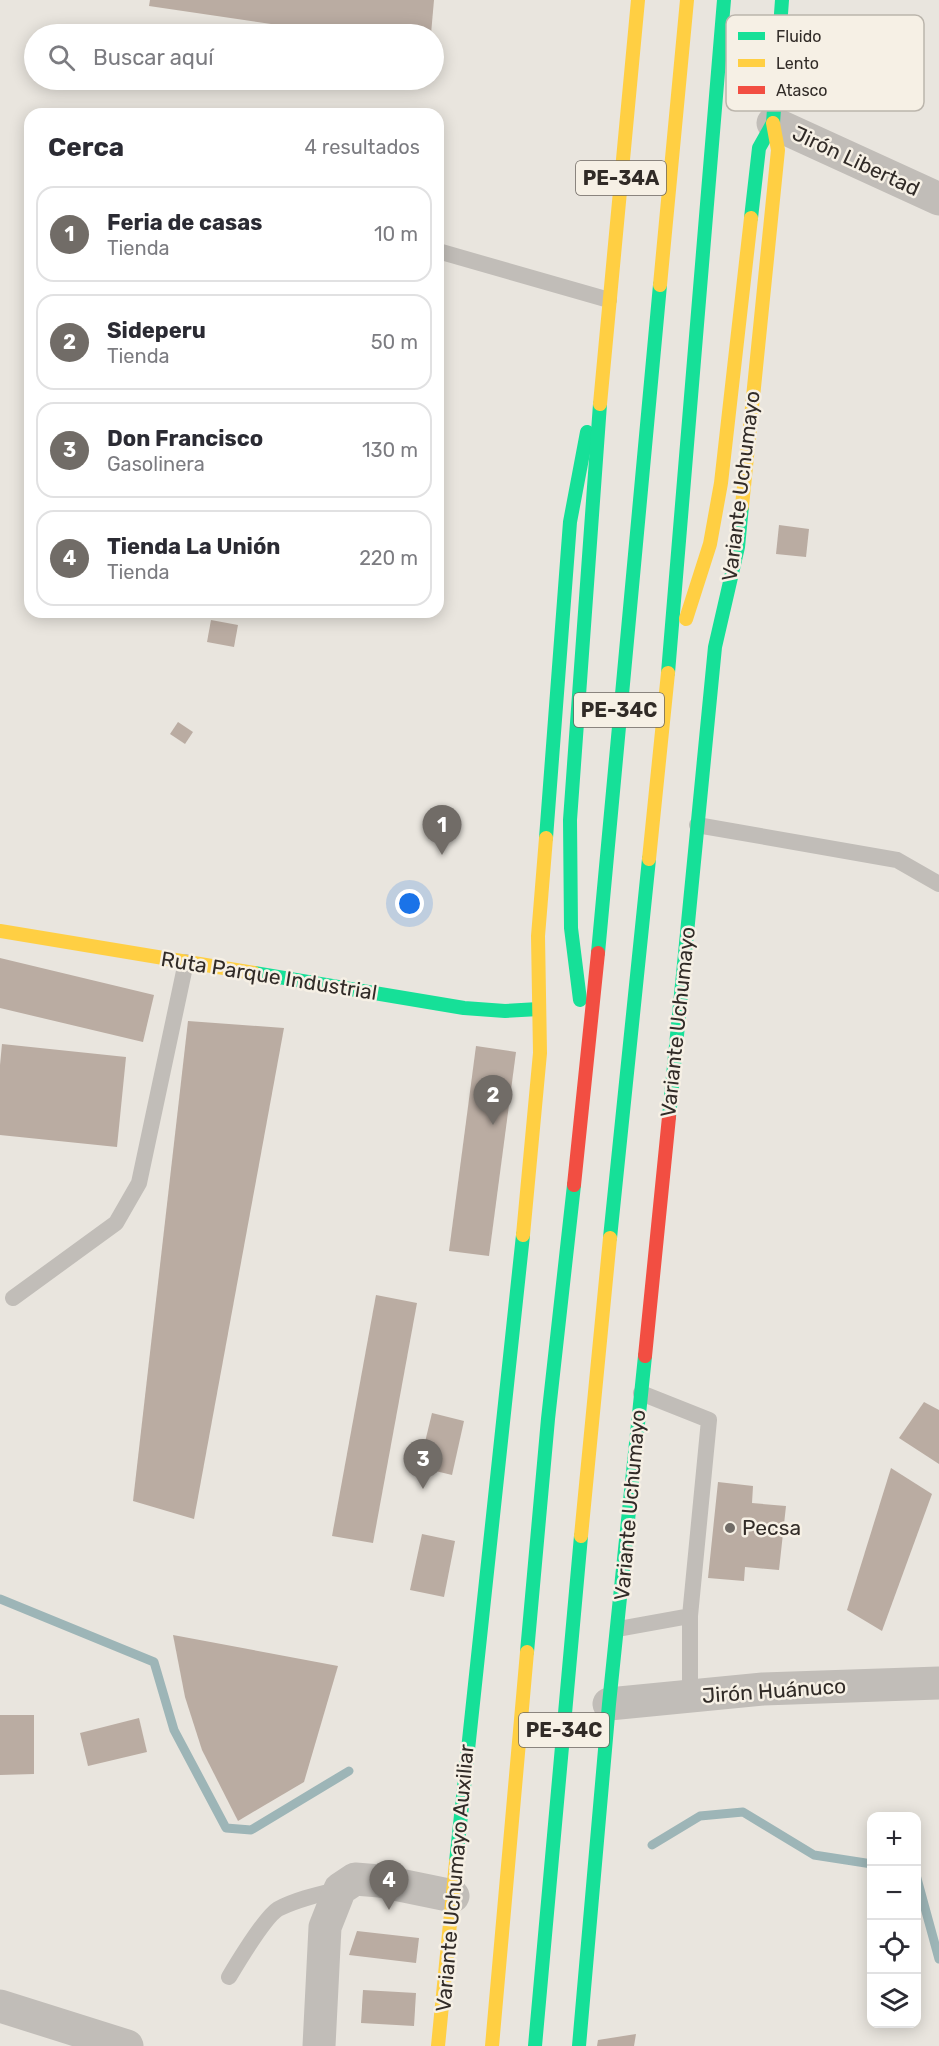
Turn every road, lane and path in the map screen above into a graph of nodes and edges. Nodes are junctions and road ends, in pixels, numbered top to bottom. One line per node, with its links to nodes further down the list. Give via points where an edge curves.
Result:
1 (638, 0): 10 (main road, PE-34A)
2 (687, 0): 18 (main road, PE-34C)
3 (724, 0): 12 (main road, PE-34C)
4 (782, 0): 5 (main road, Variante Uchumayo)
5 (781, 15)
6 (774, 111): 7 (main road, Variante Uchumayo)
7 (773, 123): 8 (street, Jirón Libertad); 12 (main road, via 759,148 712,534); 13 (main road, Variante Uchumayo, via 778,150 738,547 715,647)
8 (939, 199)
9 (444, 253): 10 (lane)
10 (609, 300): 11 (main road, PE-34A)
11 (603, 357): 17 (main road, PE-34A, via 570,522 538,936); 18 (main road, via 570,820 571,928)
12 (668, 675): 34 (main road, PE-34C, via 592,1414)
13 (697, 825): 14 (lane, via 897,860); 20 (main road, Variante Uchumayo)
14 (939, 884)
15 (0, 931): 16 (main road, Ruta Parque Industrial)
16 (186, 962): 17 (main road, Ruta Parque Industrial, via 464,1008); 19 (lane, via 139,1183 116,1223)
17 (538, 1009): 27 (main road, Variante Uchumayo Auxiliar / PE-34A, via 540,1053 513,1338)
18 (588, 1061): 33 (main road, PE-34C, via 548,1419)
19 (13, 1298)
20 (641, 1393): 21 (lane, via 709,1420); 22 (main road, Variante Uchumayo)
21 (690, 1616): 22 (lane); 24 (lane)
22 (618, 1629): 25 (main road, Variante Uchumayo)
23 (939, 1683): 24 (street, Jirón Huánuco, via 763,1689)
24 (690, 1697): 25 (street, Jirón Huánuco)
25 (609, 1704): 35 (main road, Variante Uchumayo)
26 (340, 1889): 27 (street, via 355,1879); 28 (lane, via 276,1910); 31 (street, via 325,1927)
27 (453, 1896): 32 (main road, Variante Uchumayo Auxiliar / PE-34A)
28 (229, 1977)
29 (0, 2006): 30 (street)
30 (127, 2046)
31 (319, 2046)
32 (438, 2046)
33 (492, 2046)
34 (535, 2046)
35 (579, 2046)

